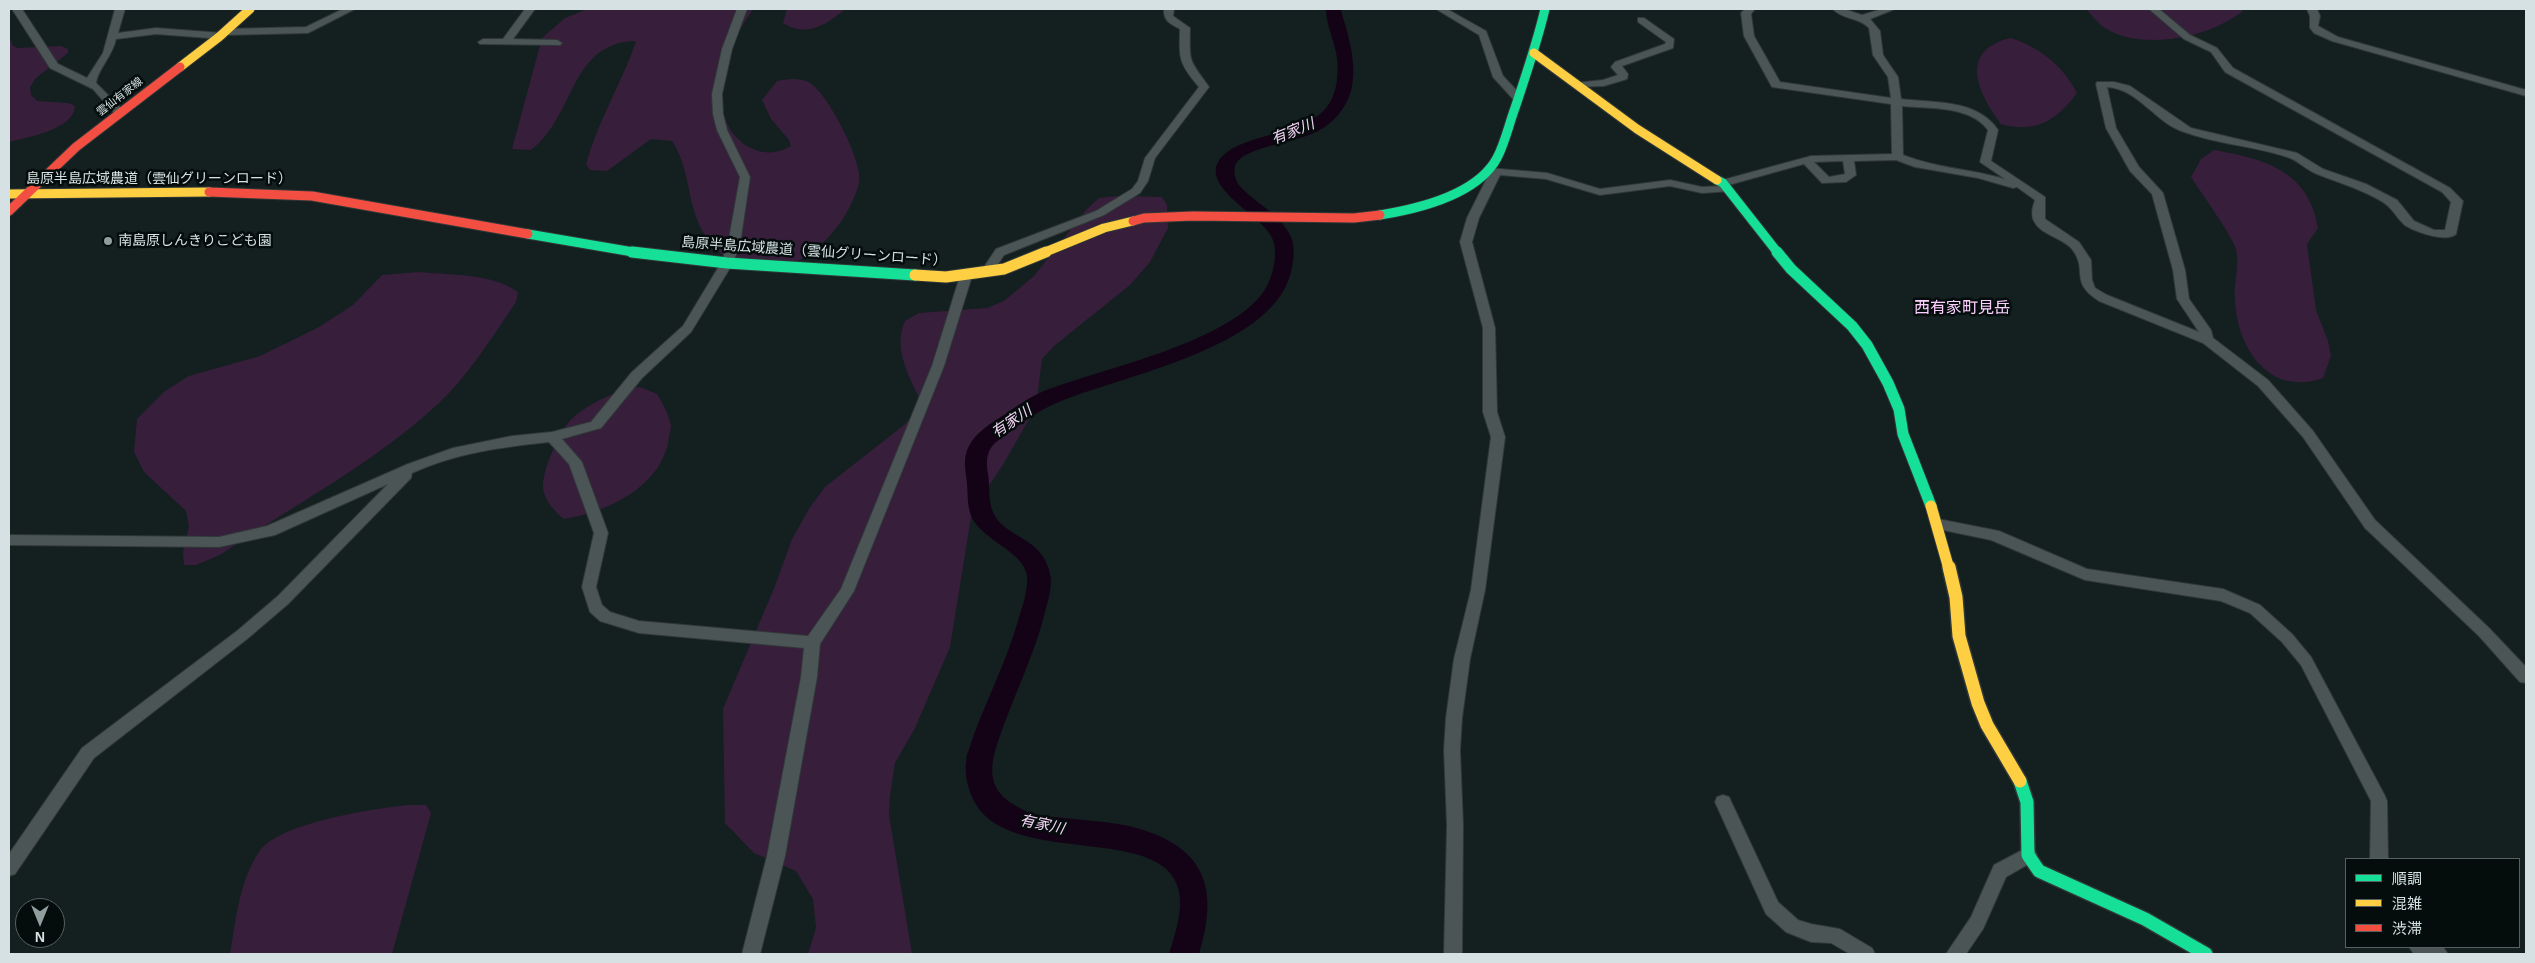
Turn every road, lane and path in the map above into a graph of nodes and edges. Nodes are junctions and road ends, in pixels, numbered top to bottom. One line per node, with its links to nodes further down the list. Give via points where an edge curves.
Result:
1 (17, 9): 23 (street, via 54,66)
2 (120, 9): 18 (street)
3 (250, 9): 17 (street, 雲仙有家線)
4 (350, 9): 17 (street, via 308,30)
5 (530, 9): 20 (street)
6 (742, 9): 40 (street, via 727,49 717,94 722,130 745,177 734,244)
7 (1169, 9): 38 (street, via 1168,16 1172,21 1185,28 1187,66 1204,87 1150,158 1143,181 1136,191)
8 (1441, 9): 26 (street, via 1483,33 1498,77)
9 (1545, 9): 22 (street, 島原半島広域農道（雲仙グリーンロード）)
10 (1750, 9): 27 (street, via 1746,13 1748,36 1776,85)
11 (1838, 9): 15 (street)
12 (1890, 9): 15 (street)
13 (2154, 9): 43 (street, via 2187,37 2214,50 2229,70 2446,190 2457,201 2450,234 2432,233 2410,223 2393,202 2362,186 2319,171 2293,155 2187,130 2172,124 2144,97 2122,86 2101,84 2111,128 2134,169 2156,193 2179,270 2183,299 2205,330)
14 (2312, 9): 25 (street, via 2315,16 2313,26 2335,39)
15 (1864, 18): 27 (street, via 1876,30 1877,51 1894,80)
16 (1641, 20): 24 (street, via 1671,41 1670,46 1618,64 1616,68 1623,77 1604,83)
17 (224, 34): 18 (street, via 156,31); 28 (street, 雲仙有家線)
18 (112, 37): 23 (street, via 108,53 92,76)
19 (483, 42): 20 (street)
20 (506, 42): 21 (street)
21 (557, 43)
22 (1534, 53): 24 (street); 26 (street, 島原半島広域農道（雲仙グリーンロード）)
23 (91, 83): 28 (street)
24 (1578, 85): 33 (street, via 1637,129)
25 (2526, 93)
26 (1518, 97): 32 (street, 島原半島広域農道（雲仙グリーンロード）)
27 (1894, 100): 29 (street, via 1899,134); 34 (street, via 1972,111 1987,120 1993,130 1986,162)
28 (120, 112): 36 (street, 雲仙有家線)
29 (1897, 157): 30 (street); 34 (street, via 1914,164)
30 (1848, 158): 31 (street); 31 (street, via 1852,175 1846,179 1826,181)
31 (1806, 160): 33 (street)
32 (1492, 171): 33 (street, via 1547,176 1600,192 1670,183 1702,190); 39 (street, 島原半島広域農道（雲仙グリーンロード）, via 1459,192 1426,207 1378,217 1193,216 1144,218); 56 (street, via 1466,242 1489,328 1490,412 1498,437 1478,590 1462,659 1454,718)
33 (1726, 186): 46 (street, via 1791,269 1852,326 1867,345 1892,392 1903,434)
34 (2024, 186): 43 (street, via 2041,199 2039,219 2075,245 2085,260 2090,290)
35 (9, 194): 36 (street, 島原半島広域農道（雲仙グリーンロード）)
36 (25, 194): 37 (street, 雲仙有家線); 40 (street, 島原半島広域農道（雲仙グリーンロード）, via 282,193 338,199 646,254)
37 (9, 211)
38 (1100, 213): 39 (street); 41 (street, via 1000,252)
39 (1104, 228): 41 (street, 島原半島広域農道（雲仙グリーンロード）, via 1020,264)
40 (726, 263): 42 (street, 島原半島広域農道（雲仙グリーンロード）, via 926,277); 44 (street, via 687,329 637,375 596,425)
41 (986, 273): 42 (street, 島原半島広域農道（雲仙グリーンロード）)
42 (966, 276): 48 (street, via 938,366 848,591)
43 (2207, 340): 49 (street, via 2263,383 2308,434 2370,524 2484,632)
44 (552, 437): 45 (street, via 458,451); 48 (street, via 575,462 601,533 589,587 595,608 605,618 639,627)
45 (413, 467): 47 (street, via 270,531 219,542); 53 (street, via 263,618 88,753)
46 (1938, 524): 51 (street, via 1956,597 1958,636 1978,703 2019,777 2027,802); 52 (street, via 1994,535 2085,574 2223,595 2255,609 2287,638 2306,661 2378,801)
47 (9, 540)
48 (812, 643): 55 (street, via 810,677 789,793)
49 (2526, 677)
50 (1723, 802): 57 (street, via 1772,908 1792,926 1810,933 1834,935)
51 (2028, 855): 58 (street, via 2000,871 1977,923); 59 (street, via 2039,871 2145,919)
52 (2379, 858)
53 (9, 868)
54 (2421, 948): 60 (street)
55 (751, 954)
56 (1453, 954)
57 (1866, 954)
58 (1955, 954)
59 (2206, 954)
60 (2439, 954)

